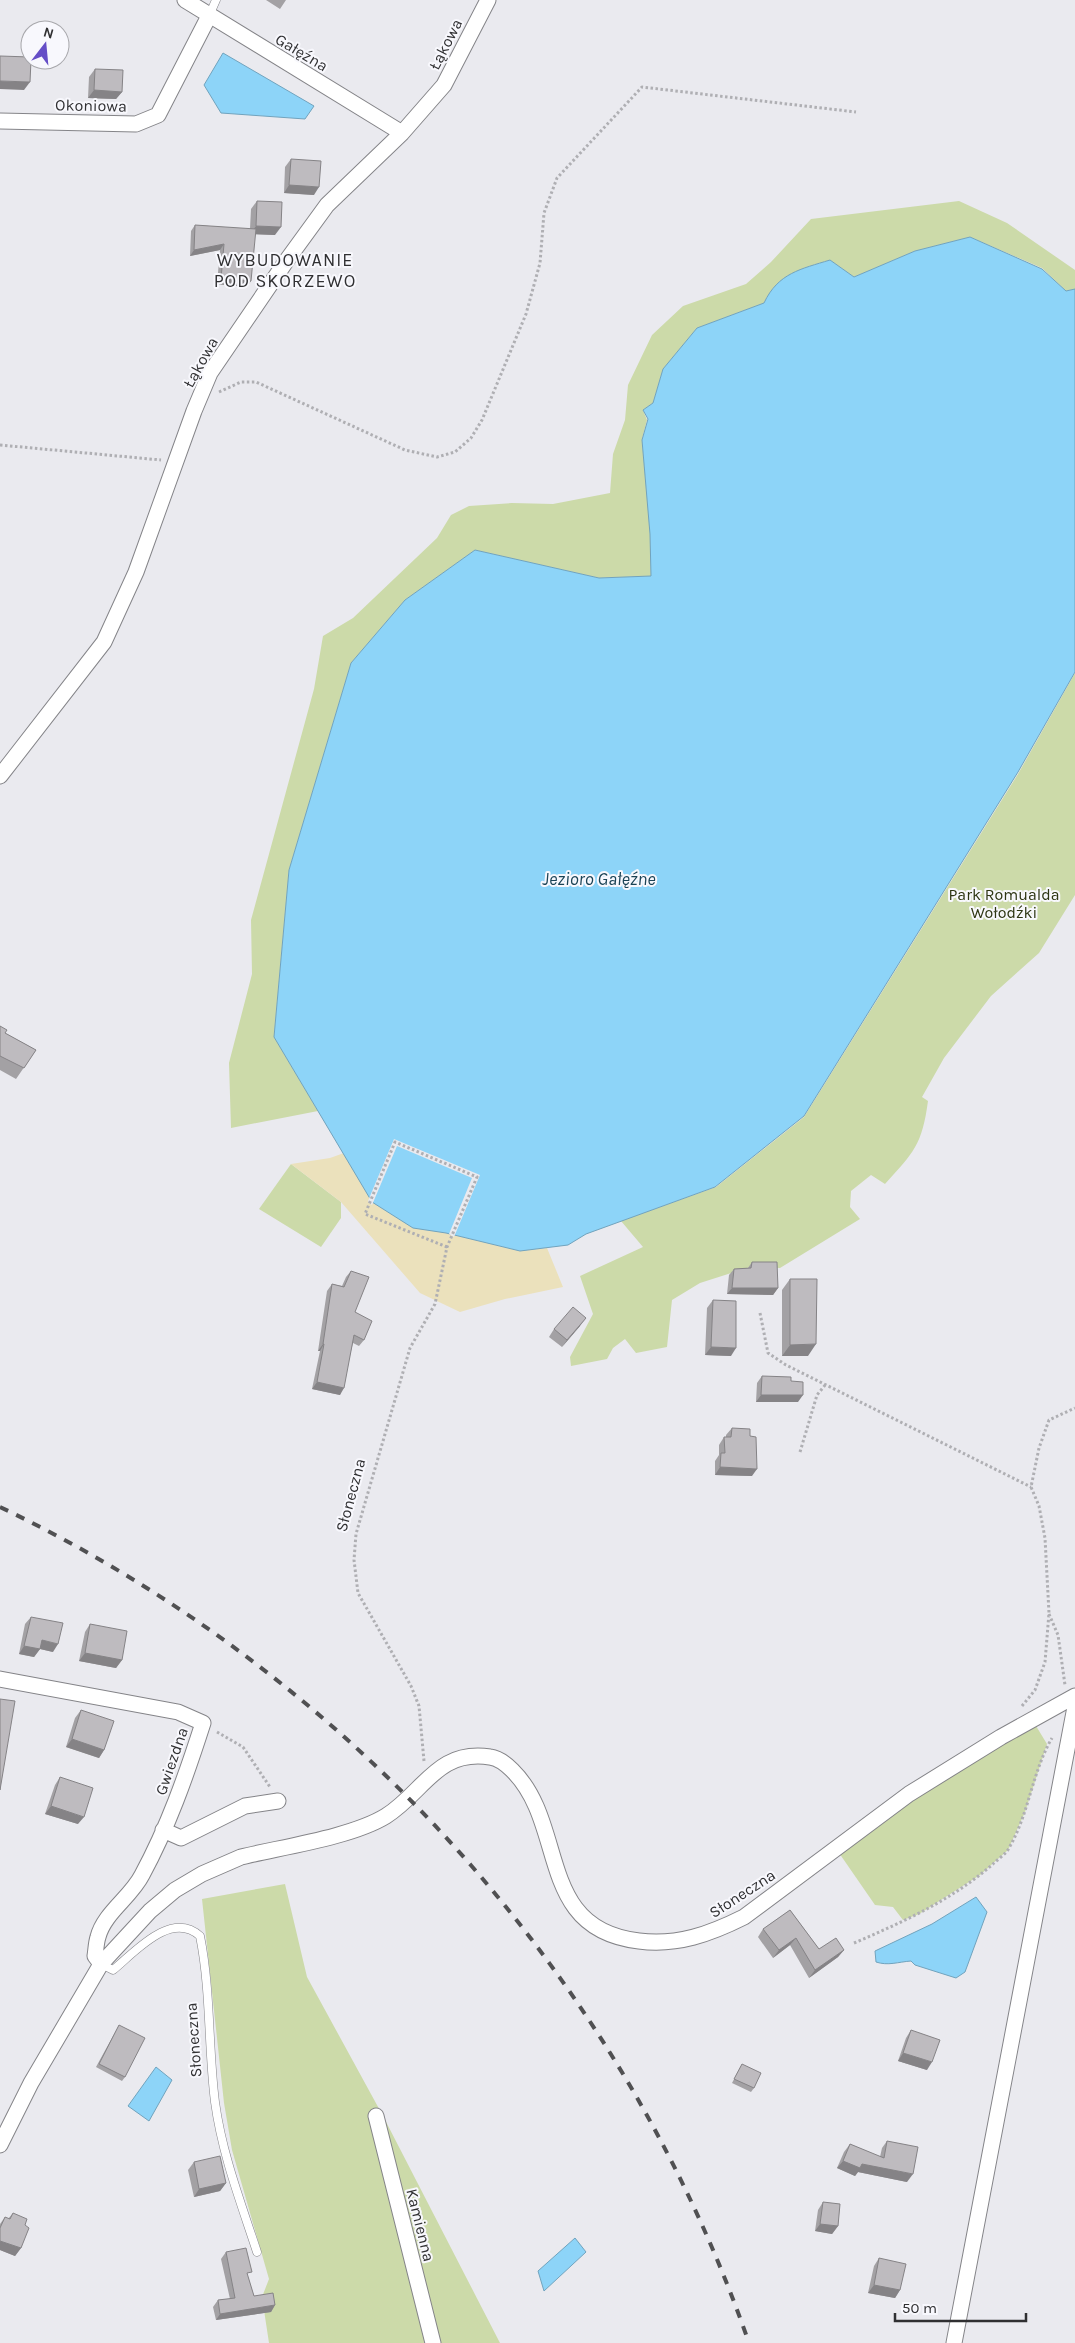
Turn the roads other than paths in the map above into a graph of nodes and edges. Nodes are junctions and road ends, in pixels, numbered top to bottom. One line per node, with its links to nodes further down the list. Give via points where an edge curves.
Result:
1 (185, 0): 4 (street, Gałęźna)
2 (216, 0): 4 (lane)
3 (488, 0): 6 (street, Łąkowa, via 444,85)
4 (209, 16): 5 (street, Okoniowa, via 158,114 136,124); 6 (street, Gałęźna)
5 (0, 120)
6 (402, 132): 7 (street, Łąkowa, via 327,205 210,373 136,572 104,642)
7 (0, 776)
8 (0, 1679): 12 (street, Gwiezdna, via 178,1712 203,1723 184,1782)
9 (1072, 1692): 13 (street, Słoneczna, via 909,1794 744,1917 715,1932 676,1941 649,1942 624,1939 601,1930 580,1914 565,1894 533,1799 517,1776 506,1764 493,1757 473,1755 454,1760 425,1780 387,1816 368,1826 222,1865 175,1890 150,1911)
10 (1075, 1707): 18 (street)
11 (278, 1801): 12 (street, via 245,1806 181,1838)
12 (163, 1830): 13 (street, Gwiezdna, via 141,1877 105,1922 98,1936 95,1956)
13 (101, 1964): 15 (street, Słoneczna, via 31,2084); 16 (lane, Słoneczna, via 113,1970 155,1936 172,1928 183,1926 200,1936 215,2102 227,2161)
14 (376, 2116): 17 (street, Kamienna)
15 (0, 2145)
16 (257, 2252)
17 (433, 2343)
18 (954, 2343)

